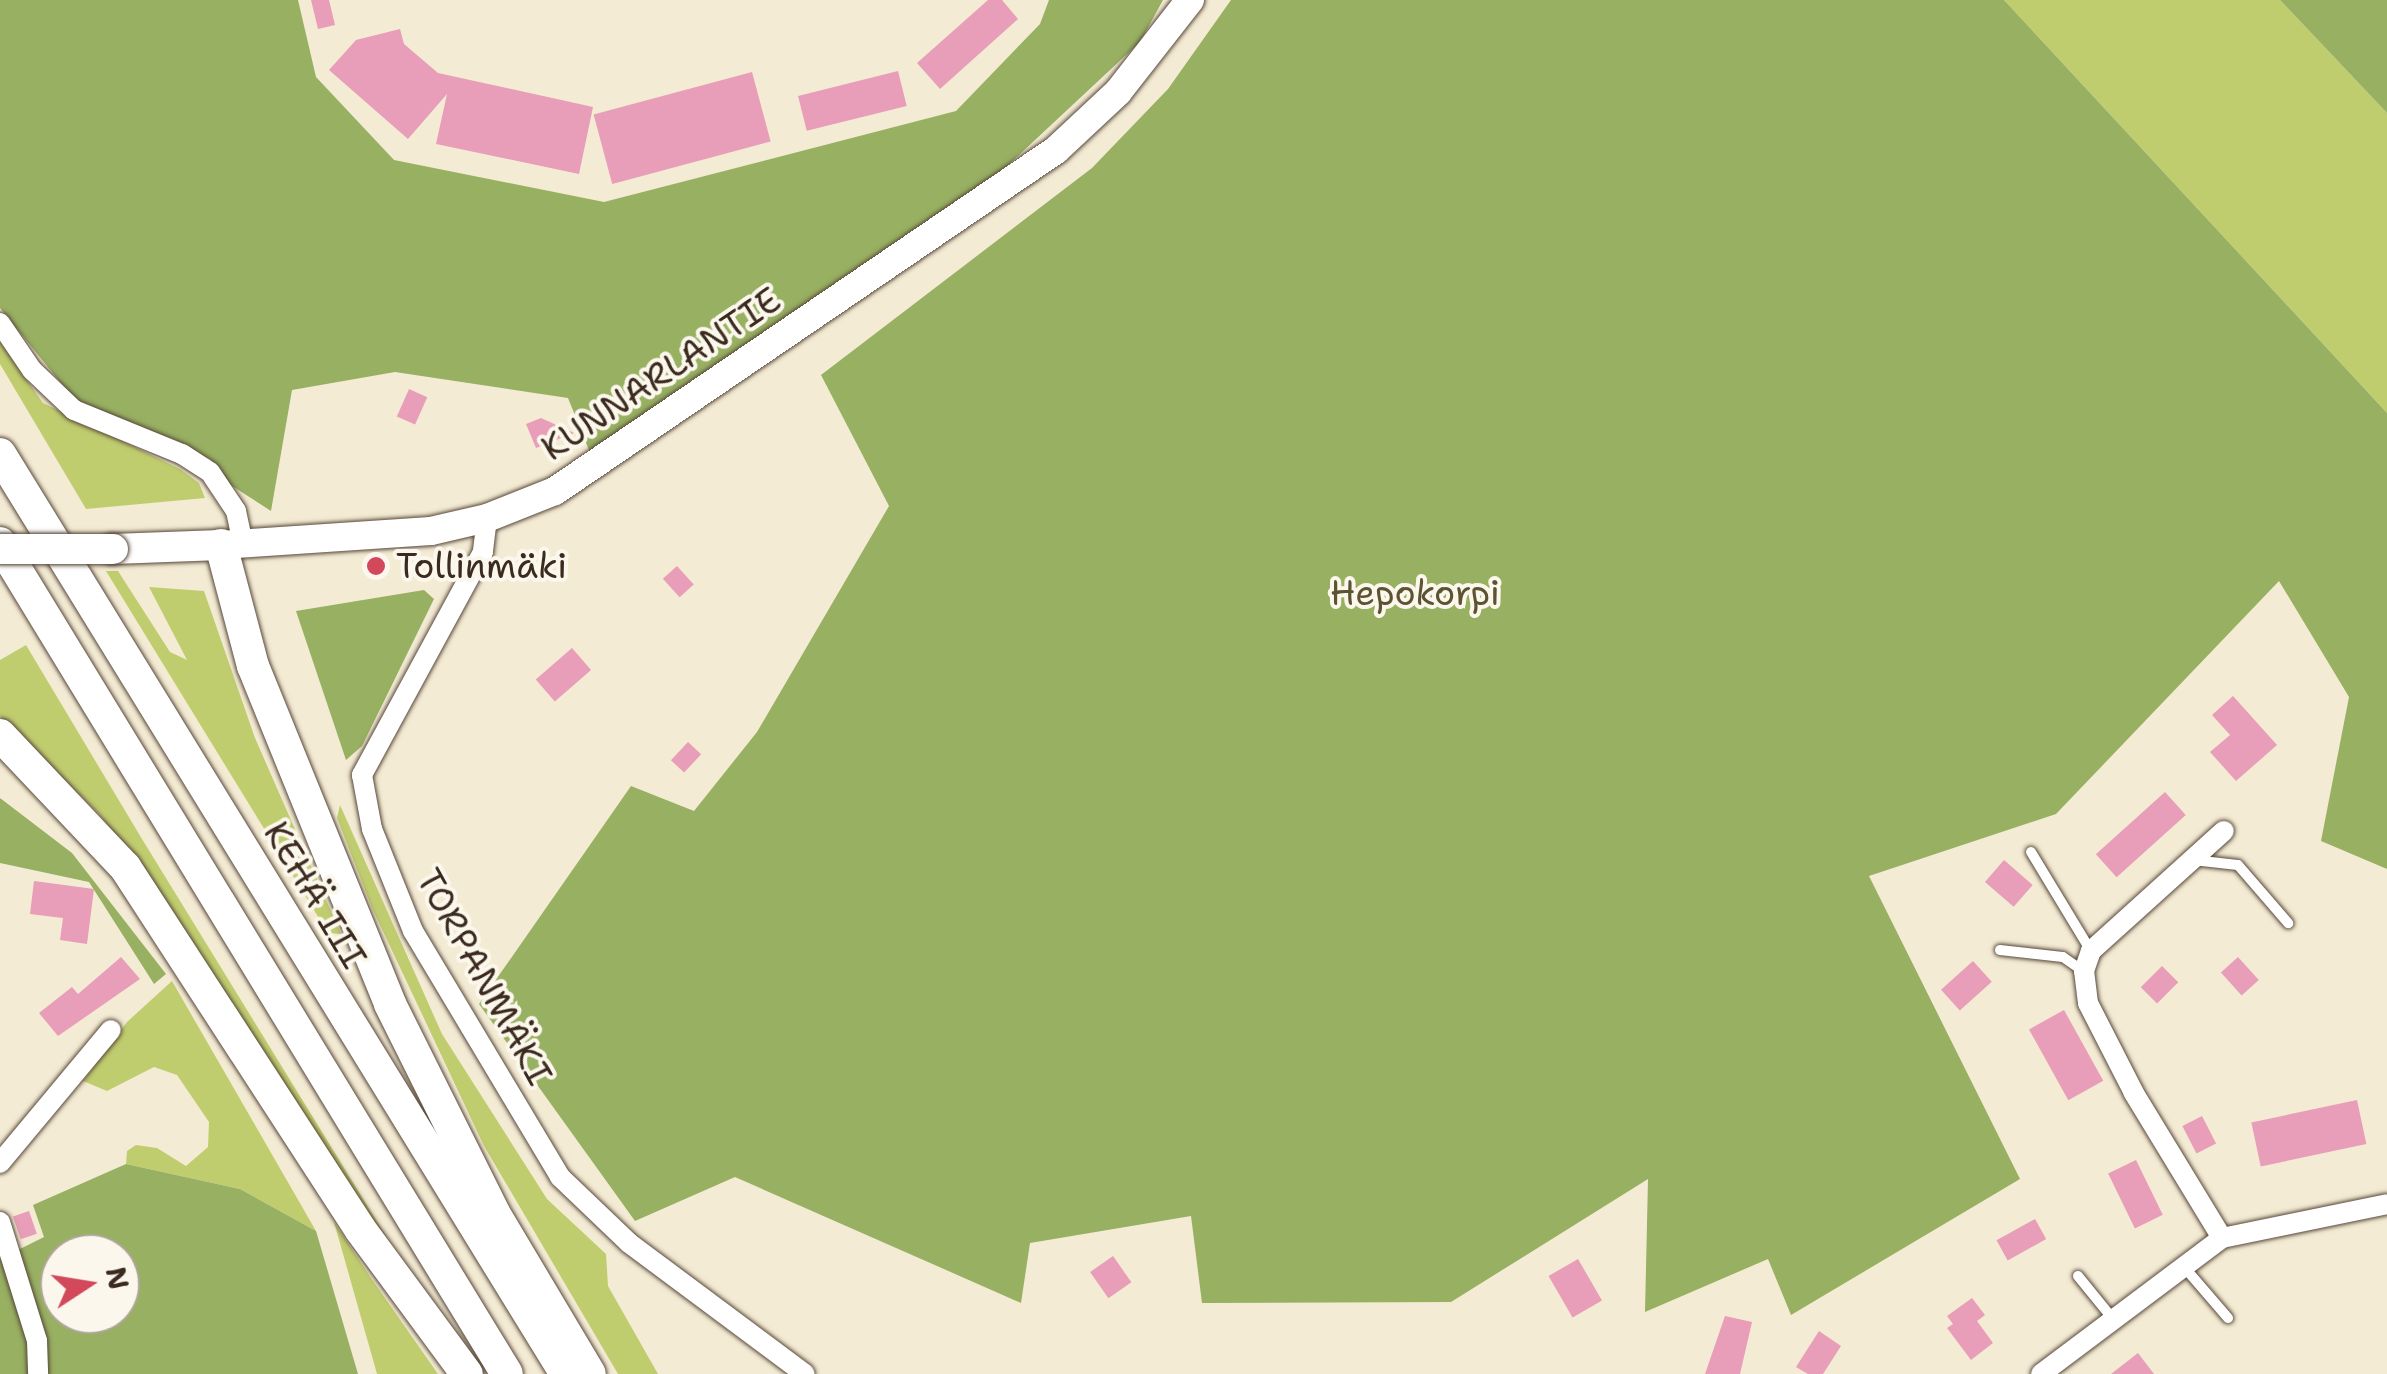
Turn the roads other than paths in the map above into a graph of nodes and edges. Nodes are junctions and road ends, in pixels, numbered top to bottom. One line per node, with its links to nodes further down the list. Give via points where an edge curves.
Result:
1 (1190, 0): 4 (main road, KUNNARLANTIE, via 1118,92 1056,150 632,444 555,491)
2 (0, 323): 5 (street, via 32,370 74,410 210,472 236,511)
3 (0, 454): 26 (highway, KEHÄ III)
4 (487, 518): 5 (main road, KUNNARLANTIE, via 414,533); 28 (street, TORPANMÄKI, via 483,552 362,774 372,829 413,931 560,1177 629,1243)
5 (232, 544): 6 (main road, KUNNARLANTIE, bridge); 27 (highway, via 253,666 390,1004 494,1212)
6 (0, 549): 25 (highway)
7 (0, 735): 24 (highway, via 125,867 360,1229)
8 (2224, 830): 10 (street)
9 (2031, 852): 13 (lane)
10 (2192, 860): 11 (lane, via 2238,865); 13 (street)
11 (2288, 923)
12 (2000, 950): 13 (lane)
13 (2088, 962): 18 (street, via 2088,1003 2134,1094)
14 (111, 1030): 15 (street)
15 (0, 1164)
16 (2387, 1204): 18 (street)
17 (0, 1222): 23 (street, via 37,1341)
18 (2222, 1238): 19 (street)
19 (2185, 1268): 21 (lane); 22 (street)
20 (2078, 1276): 22 (lane)
21 (2228, 1318)
22 (2113, 1319): 29 (street)
23 (38, 1374)
24 (467, 1374)
25 (507, 1374)
26 (566, 1374)
27 (590, 1374)
28 (804, 1374)
29 (2041, 1374)

